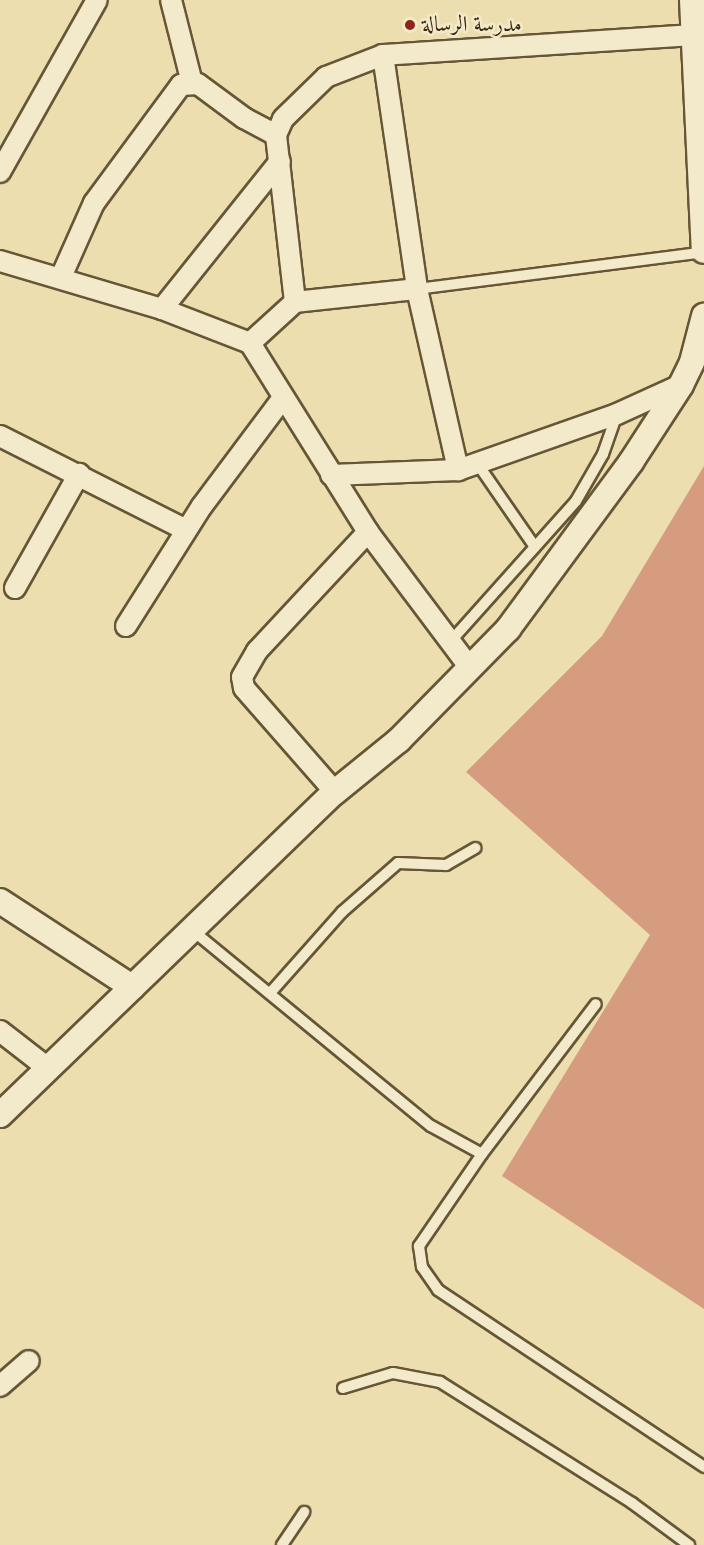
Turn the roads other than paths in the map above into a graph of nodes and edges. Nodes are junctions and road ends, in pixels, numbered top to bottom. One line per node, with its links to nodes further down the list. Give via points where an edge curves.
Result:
1 (97, 0): 9 (street)
2 (171, 0): 6 (street)
3 (692, 0): 4 (street)
4 (695, 35): 5 (street); 10 (street)
5 (383, 55): 7 (street, via 326,77 312,87 283,119); 13 (street)
6 (192, 83): 7 (street); 12 (street, via 178,88 112,175 79,231)
7 (276, 135): 8 (street)
8 (280, 161): 14 (street); 15 (street)
9 (0, 172)
10 (704, 251): 13 (lane)
11 (0, 261): 12 (street)
12 (61, 277): 15 (street)
13 (417, 289): 14 (street); 23 (street)
14 (295, 302): 17 (street)
15 (162, 309): 17 (street)
16 (704, 316): 18 (street, via 692,362)
17 (250, 343): 19 (street)
18 (681, 385): 20 (street); 32 (street, via 508,629)
19 (282, 399): 25 (street); 26 (street)
20 (617, 414): 22 (street); 28 (lane, via 603,454 576,501)
21 (0, 436): 24 (street)
22 (477, 463): 23 (street); 28 (lane)
23 (458, 470): 25 (street)
24 (79, 474): 26 (street); 29 (street)
25 (331, 475): 27 (street)
26 (186, 530): 30 (street)
27 (368, 532): 31 (street); 33 (street, via 257,651 242,677 243,688)
28 (535, 547): 31 (lane)
29 (15, 588)
30 (126, 626)
31 (450, 642): 32 (street)
32 (470, 668): 33 (street, via 399,740)
33 (335, 792): 36 (street)
34 (476, 848): 38 (lane, via 446,865 398,863 342,912)
35 (0, 901): 37 (street)
36 (192, 930): 37 (street); 38 (lane)
37 (132, 987): 41 (street)
38 (271, 992): 43 (lane, via 431,1126)
39 (596, 1004): 43 (lane)
40 (0, 1031): 41 (street)
41 (49, 1069): 42 (street)
42 (0, 1115)
43 (482, 1154): 47 (lane, via 419,1246 427,1275 438,1290)
44 (29, 1361): 45 (street)
45 (0, 1386)
46 (343, 1388): 50 (lane, via 393,1372 440,1382 632,1503)
47 (704, 1467)
48 (304, 1512): 49 (lane)
49 (282, 1545)
50 (688, 1545)

